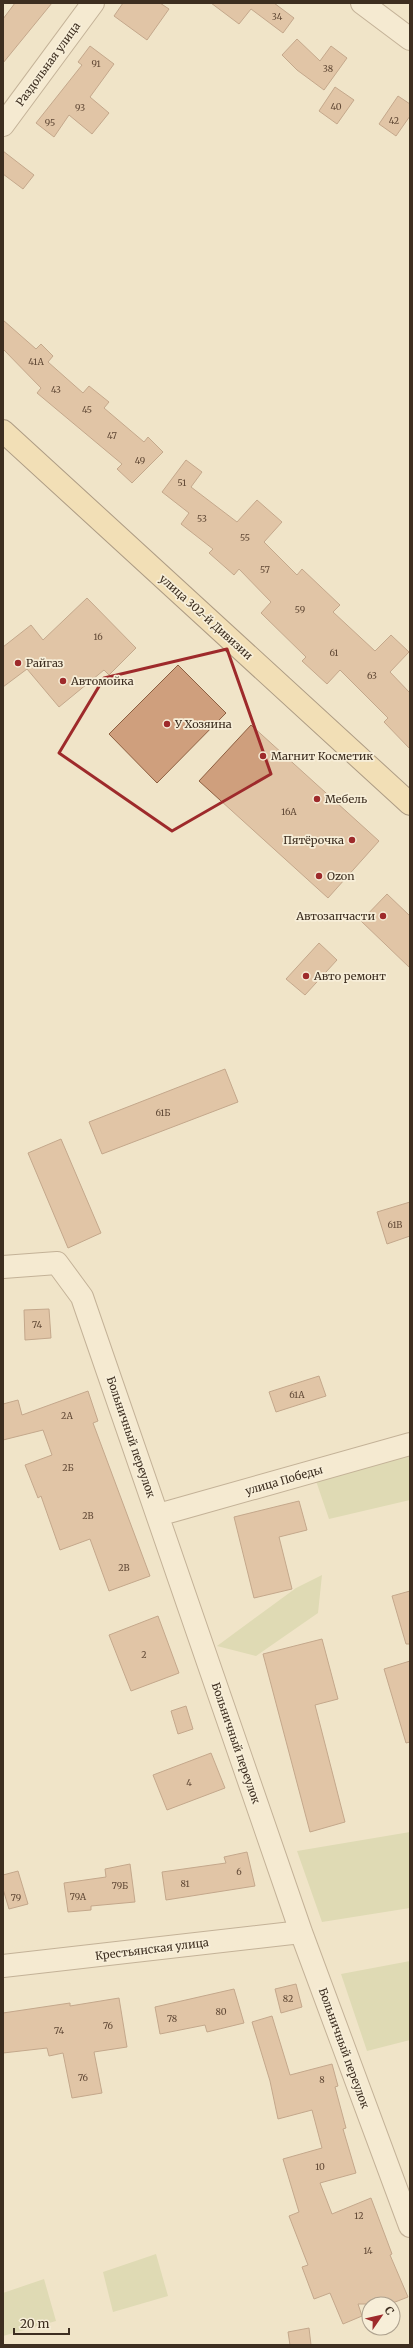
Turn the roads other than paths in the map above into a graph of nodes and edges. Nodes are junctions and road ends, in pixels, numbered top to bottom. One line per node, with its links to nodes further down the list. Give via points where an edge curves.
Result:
1 (93, 3): 4 (street, Раздольная улица)
2 (362, 3): 3 (street)
3 (410, 38)
4 (3, 125)
5 (3, 431): 6 (main road, улица 302-й Дивизии)
6 (410, 804)
7 (3, 1266): 9 (street, Больничный переулок, via 57,1263 82,1297)
8 (410, 1444): 9 (street, улица Победы)
9 (158, 1515): 10 (street, Больничный переулок)
10 (301, 1932): 11 (street, Крестьянская улица); 12 (street, Больничный переулок)
11 (3, 1966)
12 (410, 2226)

